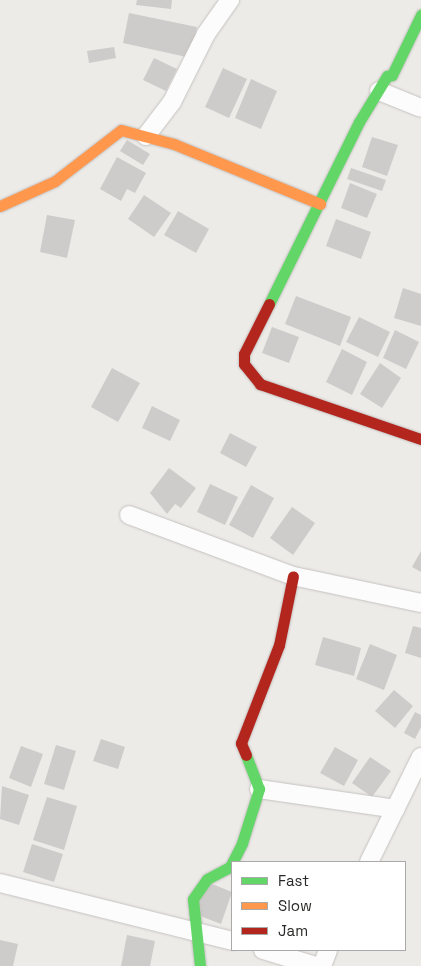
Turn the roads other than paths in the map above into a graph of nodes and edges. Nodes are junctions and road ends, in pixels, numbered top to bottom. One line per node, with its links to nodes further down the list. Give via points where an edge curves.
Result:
1 (230, 0): 5 (street, via 206,34 172,102)
2 (421, 15): 3 (street, via 392,74)
3 (379, 91): 4 (street); 6 (street)
4 (421, 108)
5 (146, 136): 6 (street); 7 (street, via 121,130 55,182)
6 (320, 204): 8 (street, via 244,354 244,364 260,384)
7 (0, 206)
8 (421, 438)
9 (129, 515): 10 (street)
10 (293, 576): 11 (street); 13 (street, via 279,644 240,743)
11 (421, 604)
12 (421, 757): 14 (street)
13 (259, 789): 14 (street); 15 (street)
14 (396, 809): 16 (street)
15 (232, 861)
16 (370, 861)
17 (231, 864): 19 (street, via 207,879 192,898)
18 (0, 883): 19 (street, via 177,926)
19 (194, 935): 20 (street); 23 (street)
20 (231, 942)
21 (266, 951): 24 (street)
22 (328, 951): 25 (street)
23 (200, 966)
24 (316, 966)
25 (322, 966)

